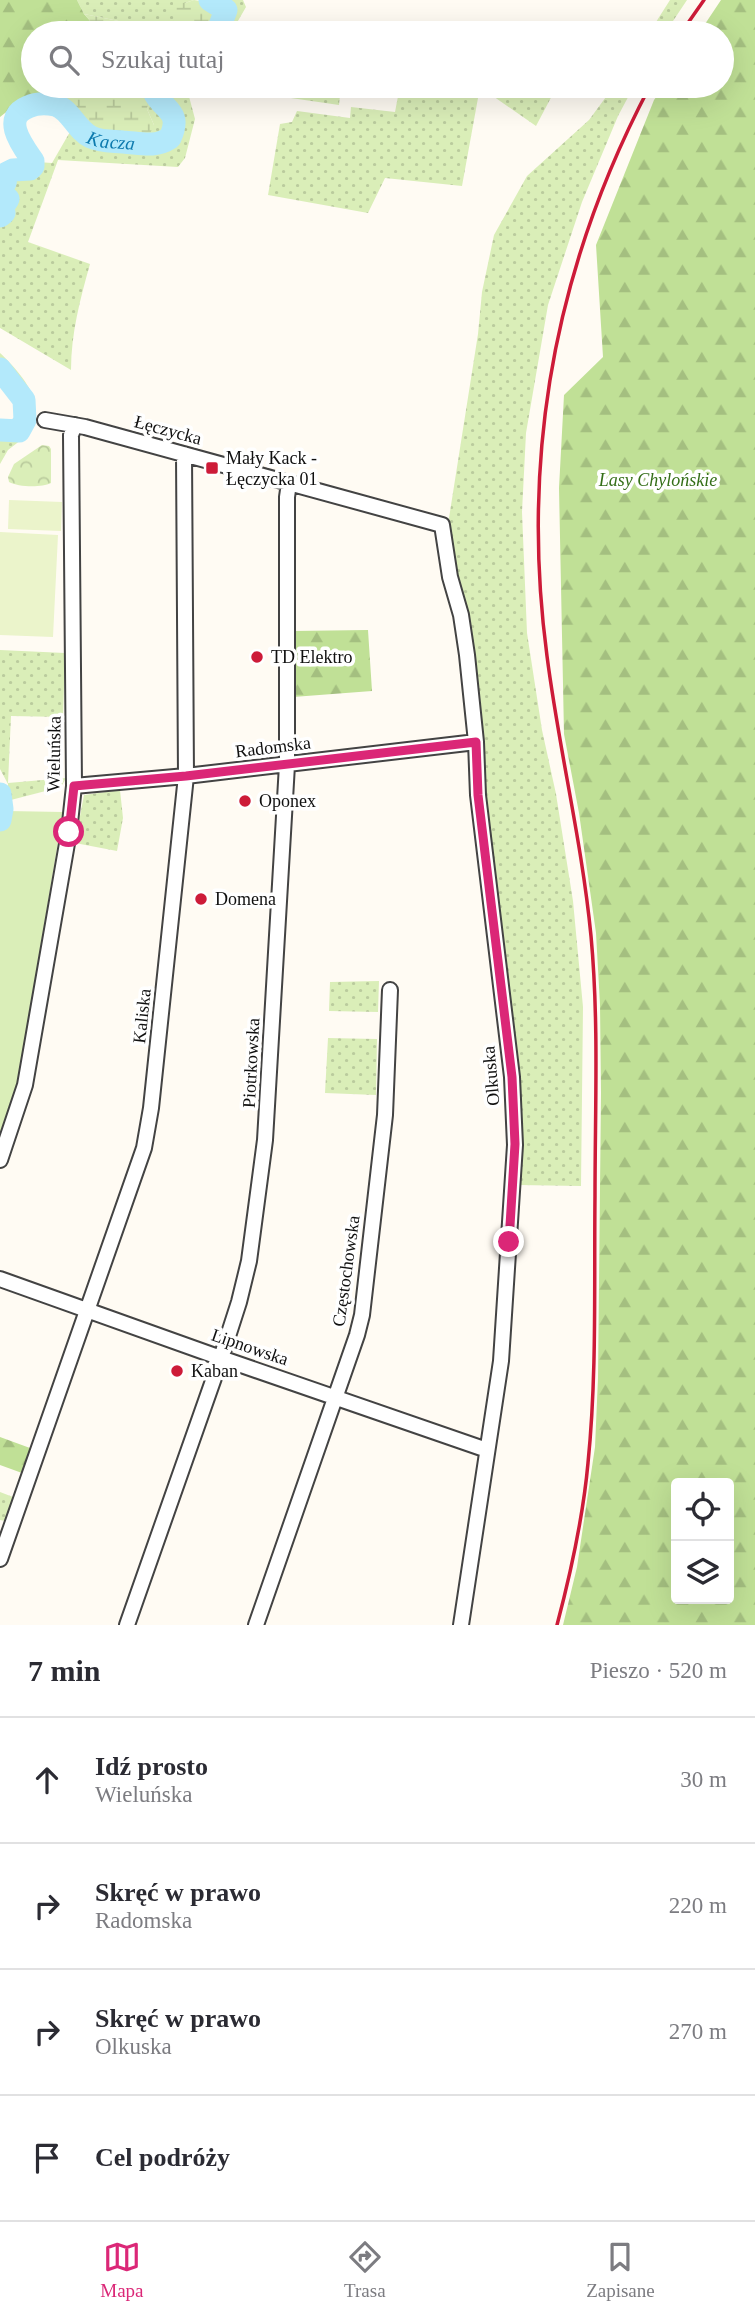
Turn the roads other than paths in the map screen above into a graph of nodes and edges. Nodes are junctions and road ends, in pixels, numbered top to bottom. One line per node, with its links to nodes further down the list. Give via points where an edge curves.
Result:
1 (45, 420): 2 (street, Łęczycka)
2 (75, 425): 3 (street, Łęczycka); 9 (street, Wieluńska, via 71,435)
3 (184, 454): 4 (street, Łęczycka); 8 (street, Kaliska)
4 (289, 483): 5 (street, Łęczycka); 7 (street, Piotrkowska)
5 (442, 525): 6 (street, Olkuska, via 463,628)
6 (476, 742): 7 (street, Radomska); 16 (street, Olkuska, via 515,1144 501,1361)
7 (287, 765): 8 (street, Radomska); 14 (street, Piotrkowska, via 265,1140 246,1279)
8 (186, 776): 9 (street, Radomska); 13 (street, Kaliska, via 144,1148)
9 (74, 786): 11 (street, Wieluńska, via 25,1085)
10 (390, 990): 15 (street, Częstochowska, via 385,1115 362,1315)
11 (0, 1160)
12 (0, 1279): 13 (street, Lipnowska)
13 (87, 1309): 14 (street, Lipnowska); 17 (street, Kaliska)
14 (220, 1359): 15 (street, Lipnowska); 18 (street, Piotrkowska)
15 (335, 1397): 16 (street, Lipnowska); 19 (street, Częstochowska)
16 (487, 1450): 20 (street, Olkuska)
17 (0, 1559)
18 (127, 1625)
19 (256, 1625)
20 (461, 1625)

